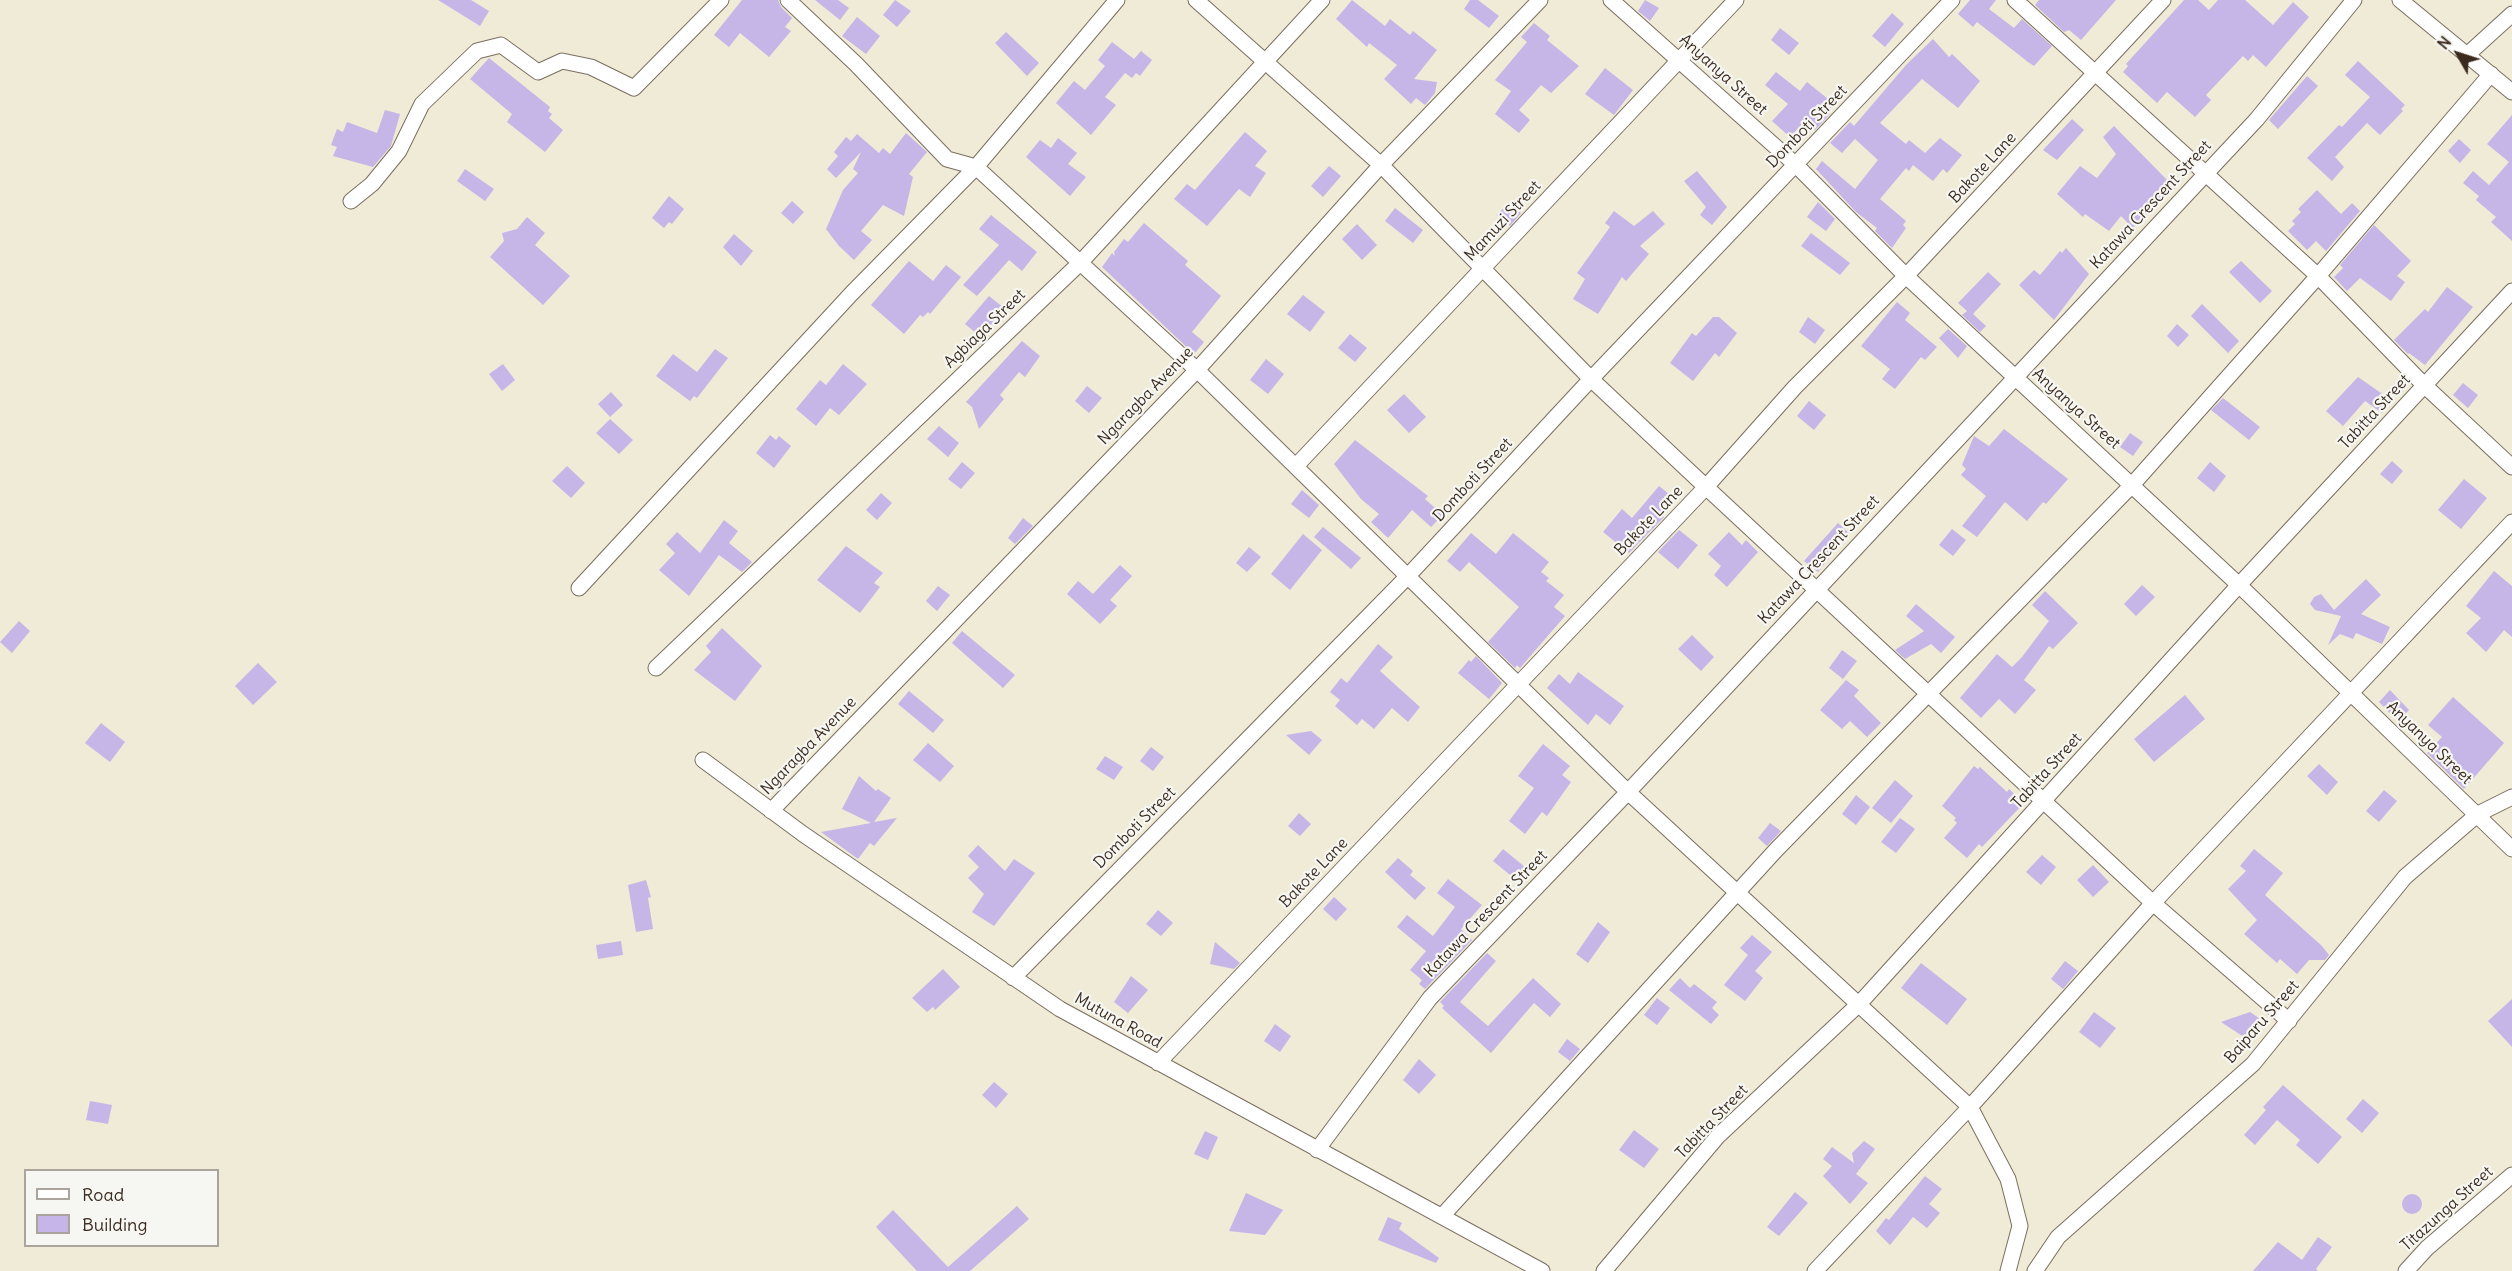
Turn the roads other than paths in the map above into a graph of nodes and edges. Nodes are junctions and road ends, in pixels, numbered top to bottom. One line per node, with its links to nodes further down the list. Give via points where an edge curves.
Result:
1 (721, 0): 25 (street, via 634,88 591,67 562,62 538,72 501,45 477,51 422,104 399,151 372,184)
2 (788, 0): 23 (street, via 947,159)
3 (1117, 0): 23 (street)
4 (1196, 0): 17 (street)
5 (1322, 0): 17 (street, Agbiaga Street)
6 (1540, 0): 21 (street, Ngaragba Avenue)
7 (1611, 0): 16 (street, Anyanya Street)
8 (1736, 0): 16 (street, Mamuzi Street)
9 (1952, 0): 22 (street, Domboti Street)
10 (2015, 0): 18 (street)
11 (2163, 0): 18 (street, Bakote Lane)
12 (2354, 0): 24 (street, Katawa Crescent Street, via 2257,119)
13 (2400, 0): 15 (street)
14 (2512, 14): 15 (street)
15 (2467, 55): 19 (street)
16 (1680, 61): 22 (street, Anyanya Street); 27 (street, Mamuzi Street)
17 (1264, 63): 21 (street); 26 (street, Agbiaga Street)
18 (2097, 73): 24 (street); 28 (street, Bakote Lane)
19 (2491, 74): 20 (street); 29 (street)
20 (2512, 92)
21 (1381, 165): 27 (street); 31 (street, Ngaragba Avenue)
22 (1796, 165): 28 (street, Anyanya Street); 33 (street, Domboti Street)
23 (976, 167): 26 (street); 42 (street, via 852,293)
24 (2206, 172): 29 (street); 32 (street, Katawa Crescent Street)
25 (351, 201)
26 (1080, 263): 31 (street); 44 (street, Agbiaga Street)
27 (1483, 269): 33 (street); 35 (street, Mamuzi Street)
28 (1906, 276): 32 (street, Anyanya Street); 38 (street, Bakote Lane, via 1795,387)
29 (2318, 276): 34 (street); 37 (street)
30 (2512, 291): 34 (street, Tabitta Street)
31 (1197, 370): 35 (street); 52 (street, Ngaragba Avenue)
32 (2014, 377): 37 (street, Anyanya Street); 43 (street, Katawa Crescent Street)
33 (1591, 379): 38 (street); 40 (street, Domboti Street)
34 (2424, 385): 36 (street); 41 (street, Tabitta Street)
35 (1296, 466): 40 (street)
36 (2512, 467)
37 (2132, 485): 41 (street, Anyanya Street); 47 (street)
38 (1706, 487): 43 (street); 45 (street, Bakote Lane)
39 (2512, 522): 46 (street)
40 (1407, 578): 45 (street); 57 (street, Domboti Street)
41 (2239, 585): 46 (street, Anyanya Street); 51 (street, Tabitta Street)
42 (579, 588)
43 (1817, 590): 47 (street); 49 (street, Katawa Crescent Street)
44 (656, 668)
45 (1517, 686): 49 (street); 60 (street, Bakote Lane)
46 (2350, 693): 53 (street, Anyanya Street); 56 (street)
47 (1929, 694): 51 (street); 55 (street)
48 (703, 760): 52 (street, Mutuna Road)
49 (1628, 792): 55 (street); 62 (street, Katawa Crescent Street, via 1430,998)
50 (2512, 797): 53 (street, Baiparu Street)
51 (2045, 801): 56 (street); 58 (street, Tabitta Street)
52 (771, 811): 57 (street, Mutuna Road)
53 (2478, 814): 54 (street, Anyanya Street); 59 (street, Baiparu Street, via 2405,877)
54 (2512, 849)
55 (1737, 892): 58 (street); 64 (street)
56 (2153, 903): 59 (street); 61 (street)
57 (1013, 978): 60 (street, Mutuna Road)
58 (1859, 1004): 61 (street); 66 (street, Tabitta Street, via 1718,1136)
59 (2289, 1021): 69 (street, Baiparu Street, via 2253,1064 2058,1237)
60 (1158, 1063): 62 (street, Mutuna Road)
61 (1970, 1107): 67 (street); 68 (street, via 2008,1179 2020,1226)
62 (1317, 1150): 64 (street, Mutuna Road)
63 (2512, 1175): 70 (street, Titazunga Street)
64 (1443, 1215): 65 (street, Mutuna Road)
65 (1542, 1271)
66 (1604, 1271)
67 (1815, 1271)
68 (2008, 1271)
69 (2035, 1271)
70 (2406, 1271)

